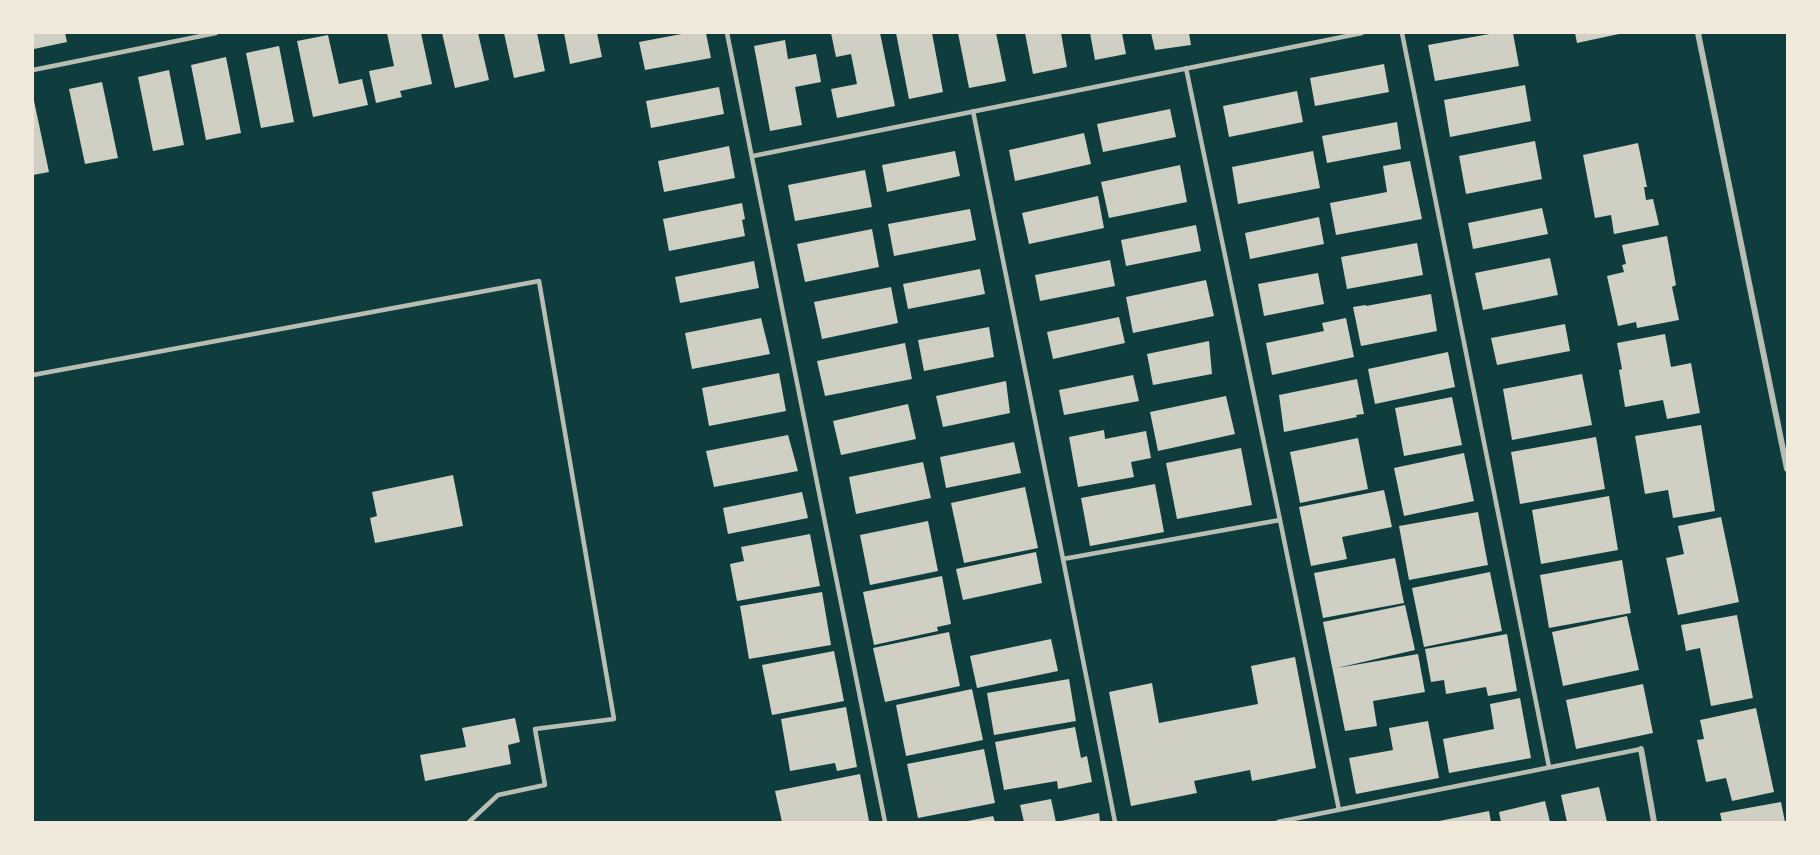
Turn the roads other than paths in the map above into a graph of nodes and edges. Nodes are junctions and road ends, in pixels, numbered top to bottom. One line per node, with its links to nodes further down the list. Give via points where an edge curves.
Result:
1 (216, 33): 7 (lane)
2 (727, 33): 9 (lane)
3 (1362, 33): 6 (lane)
4 (1402, 33): 15 (lane)
5 (1698, 33): 11 (street)
6 (1186, 69): 8 (lane); 12 (lane)
7 (33, 70)
8 (973, 111): 9 (lane); 13 (lane)
9 (753, 156): 18 (lane)
10 (33, 375): 17 (lane, via 539,281 614,719 535,729 545,785 498,795)
11 (1787, 469)
12 (1280, 520): 13 (lane); 16 (lane)
13 (1063, 559): 19 (lane)
14 (1641, 749): 15 (lane); 21 (street)
15 (1549, 767): 16 (lane)
16 (1339, 810): 20 (lane)
17 (469, 822)
18 (885, 822)
19 (1115, 822)
20 (1278, 822)
21 (1654, 822)

